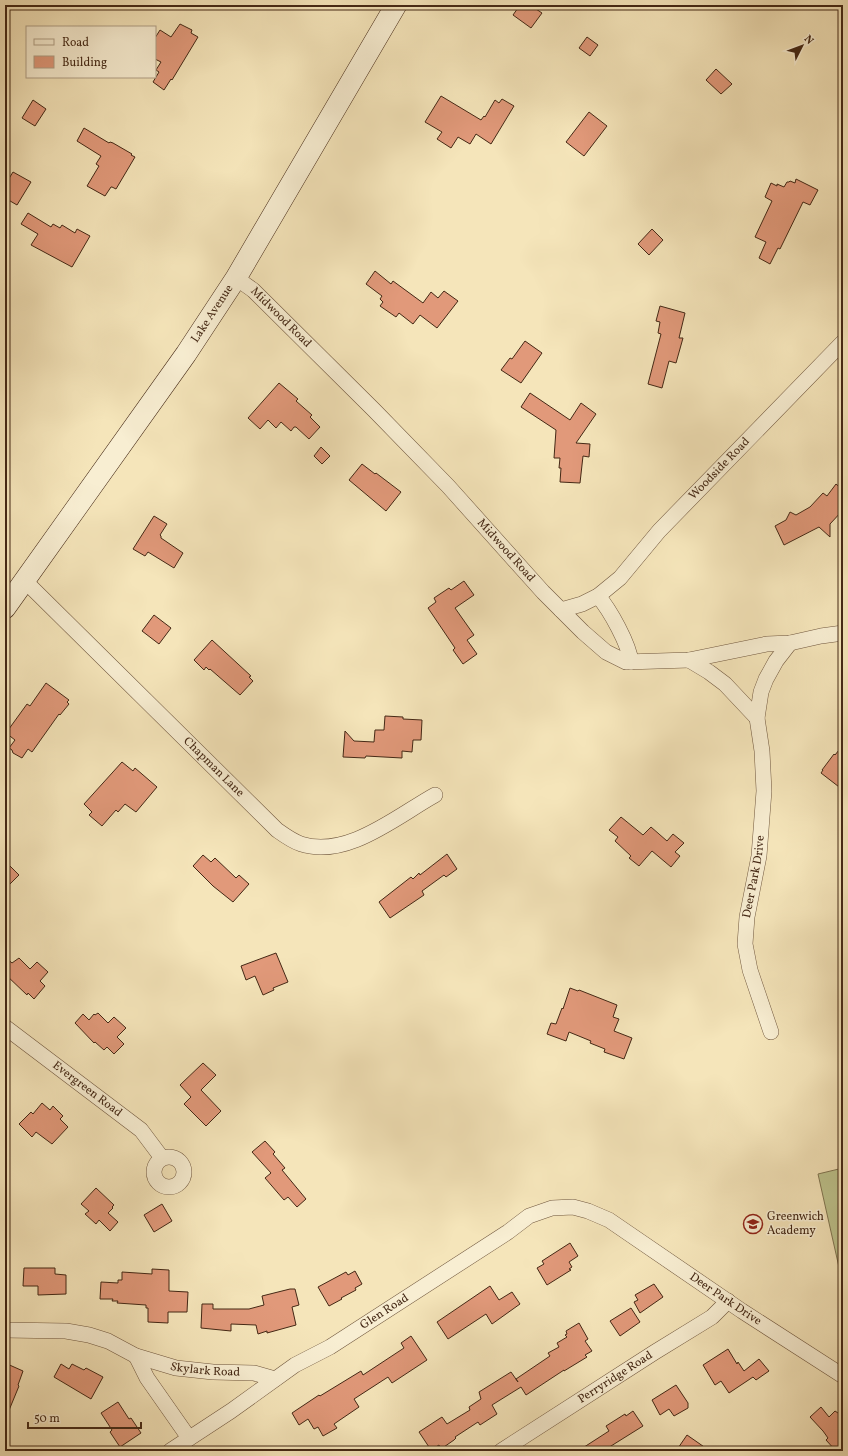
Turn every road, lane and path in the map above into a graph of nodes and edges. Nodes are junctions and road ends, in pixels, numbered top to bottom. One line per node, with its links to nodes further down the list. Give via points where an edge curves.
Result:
1 (396, 5): 2 (main road, Lake Avenue)
2 (236, 278): 4 (main road, Lake Avenue, via 186,354); 7 (street, Midwood Road, via 253,290 374,410 448,486 518,566)
3 (843, 342): 5 (street, Woodside Road, via 659,531 620,578)
4 (25, 581): 6 (main road, Lake Avenue); 13 (street, Chapman Lane, via 276,830 294,841 337,846 356,841)
5 (598, 596): 7 (street, Woodside Road); 11 (street, via 626,643)
6 (5, 608)
7 (561, 610): 11 (street, Midwood Road, via 606,652)
8 (843, 633): 9 (street, Midwood Road)
9 (790, 643): 10 (street, Midwood Road, via 768,644); 12 (street, Deer Park Drive, via 766,679)
10 (689, 660): 11 (street, Midwood Road); 12 (street, via 725,684)
11 (631, 662)
12 (757, 718): 15 (street, Deer Park Drive, via 764,791 759,856 747,916 745,944 750,970)
13 (435, 795)
14 (5, 1027): 16 (street, Evergreen Road, via 141,1130)
15 (771, 1032)
16 (162, 1158)
17 (609, 1220): 18 (street, Deer Park Drive); 22 (street, Glen Road, via 573,1207 552,1208 529,1216 330,1347)
18 (728, 1302): 21 (street, Deer Park Drive); 25 (street, Perryridge Road, via 712,1318)
19 (5, 1330): 20 (street, Skylark Road, via 66,1331 89,1335 108,1341)
20 (136, 1356): 22 (street, Skylark Road, via 176,1368 254,1373); 23 (street, via 147,1378)
21 (843, 1376)
22 (275, 1378): 23 (street, Glen Road)
23 (189, 1438): 24 (street, Glen Road)
24 (170, 1451)
25 (501, 1451)

